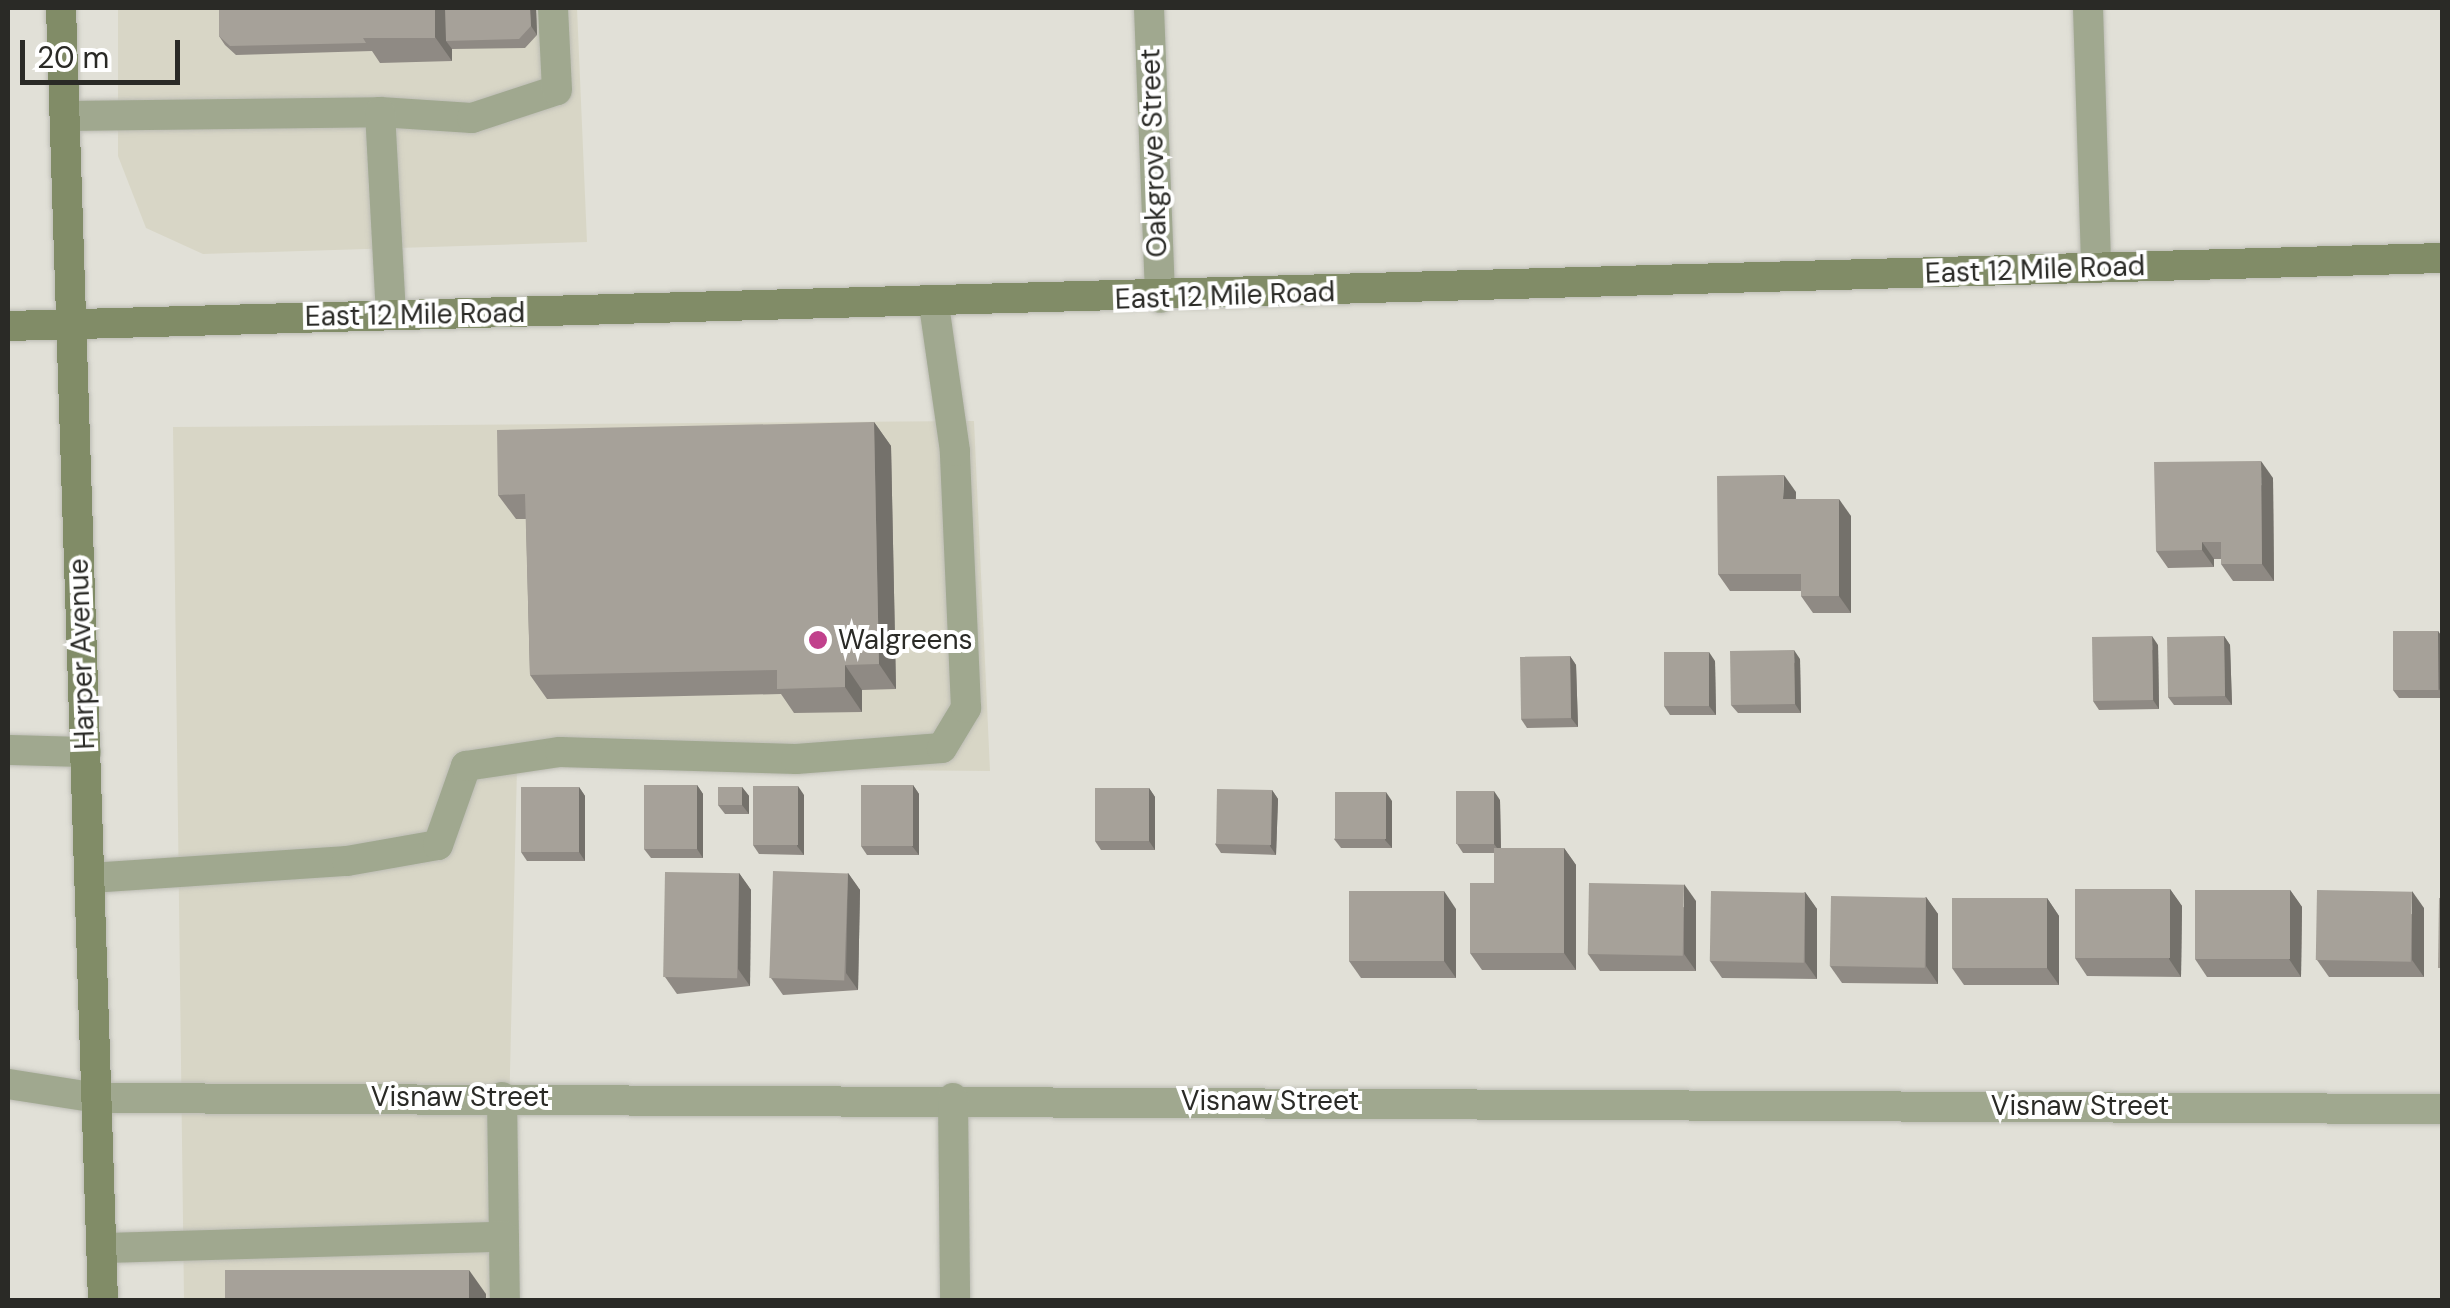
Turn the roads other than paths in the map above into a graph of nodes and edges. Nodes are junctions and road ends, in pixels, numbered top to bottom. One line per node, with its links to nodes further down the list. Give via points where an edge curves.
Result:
1 (61, 8): 6 (main road, Harper Avenue)
2 (554, 8): 5 (street, via 557,90 472,118)
3 (1149, 8): 9 (street, Oakgrove Street)
4 (2088, 8): 8 (street)
5 (380, 112): 6 (street); 11 (street)
6 (65, 116): 12 (main road, Harper Avenue)
7 (2442, 258): 8 (main road, East 12 Mile Road)
8 (2096, 268): 9 (main road, East 12 Mile Road)
9 (1160, 298): 10 (main road, East 12 Mile Road)
10 (934, 304): 11 (main road, East 12 Mile Road); 16 (street, via 955,451 966,708 942,748 796,759 560,752 466,766 438,845 347,861)
11 (391, 314): 12 (main road, East 12 Mile Road)
12 (71, 324): 13 (main road, East 12 Mile Road); 15 (main road, Harper Avenue)
13 (8, 326)
14 (8, 750): 15 (street)
15 (86, 752): 16 (main road, Harper Avenue)
16 (90, 878): 19 (main road, Harper Avenue)
17 (8, 1084): 19 (street, Visnaw Street)
18 (502, 1096): 19 (street, Visnaw Street); 20 (street, Visnaw Street); 22 (street)
19 (97, 1098): 23 (main road, Harper Avenue)
20 (953, 1098): 21 (street, Visnaw Street); 26 (street)
21 (2442, 1108)
22 (504, 1237): 23 (street); 25 (street)
23 (102, 1248): 24 (main road, Harper Avenue)
24 (103, 1300)
25 (506, 1300)
26 (955, 1300)

